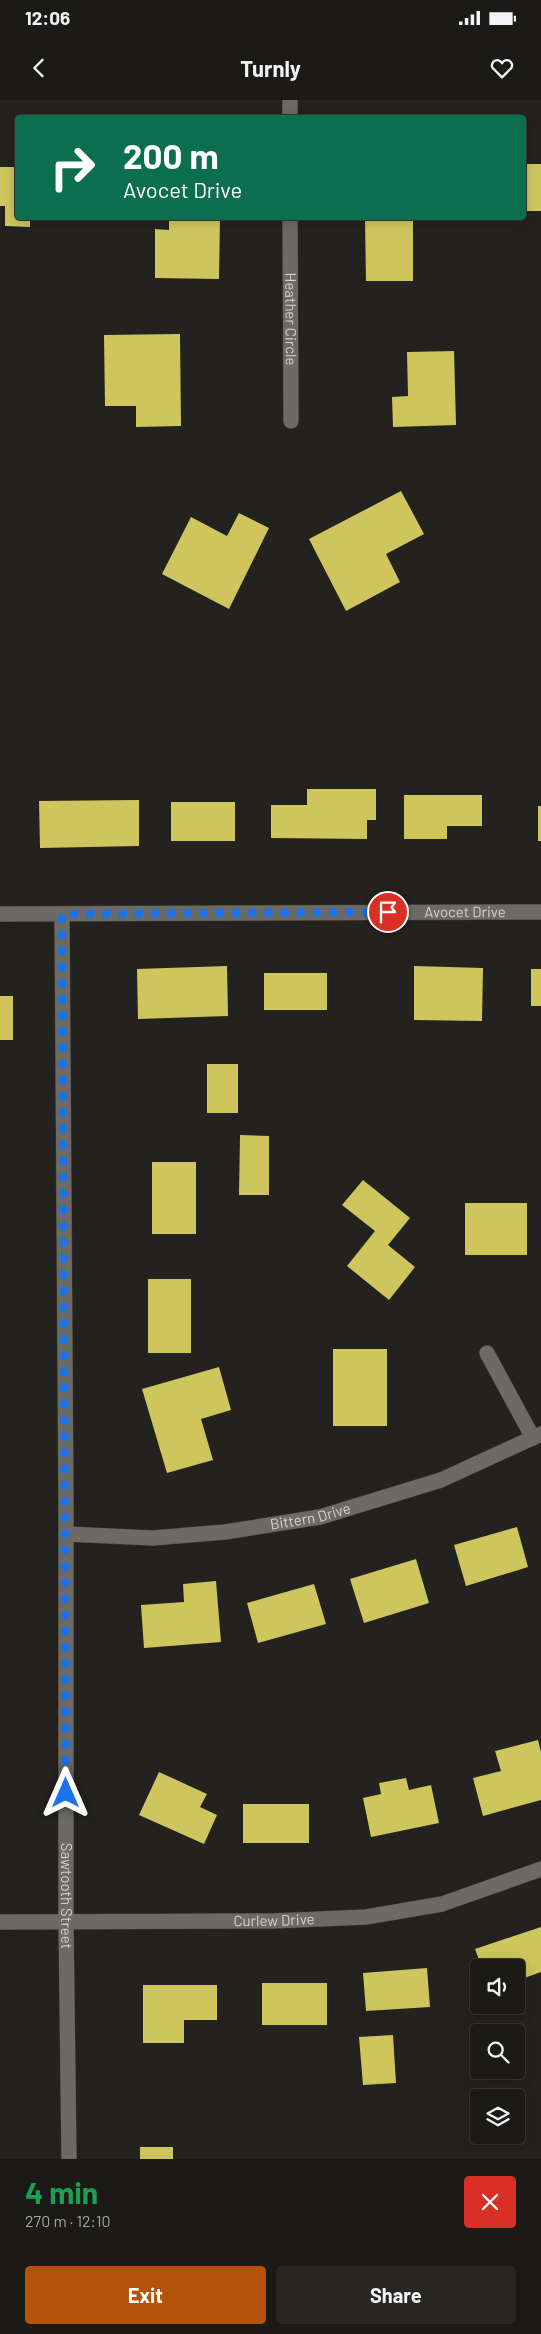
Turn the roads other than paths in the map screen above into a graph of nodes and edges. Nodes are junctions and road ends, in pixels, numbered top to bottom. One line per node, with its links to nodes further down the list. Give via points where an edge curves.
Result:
1 (290, 100): 2 (street)
2 (290, 115)
3 (290, 220): 4 (street, Heather Circle)
4 (291, 421)
5 (541, 912): 7 (street, Avocet Drive)
6 (0, 914): 7 (street, Avocet Drive)
7 (62, 914): 10 (street, Sawtooth Street)
8 (487, 1353): 9 (street)
9 (537, 1436): 10 (street, Bittern Drive, via 441,1480 320,1517 225,1532 153,1538)
10 (66, 1534): 12 (street, Sawtooth Street)
11 (541, 1869): 12 (street, Curlew Drive, via 442,1904 366,1917 273,1921)
12 (66, 1921): 13 (street, Curlew Drive); 14 (street, Sawtooth Street)
13 (0, 1922)
14 (69, 2159)

